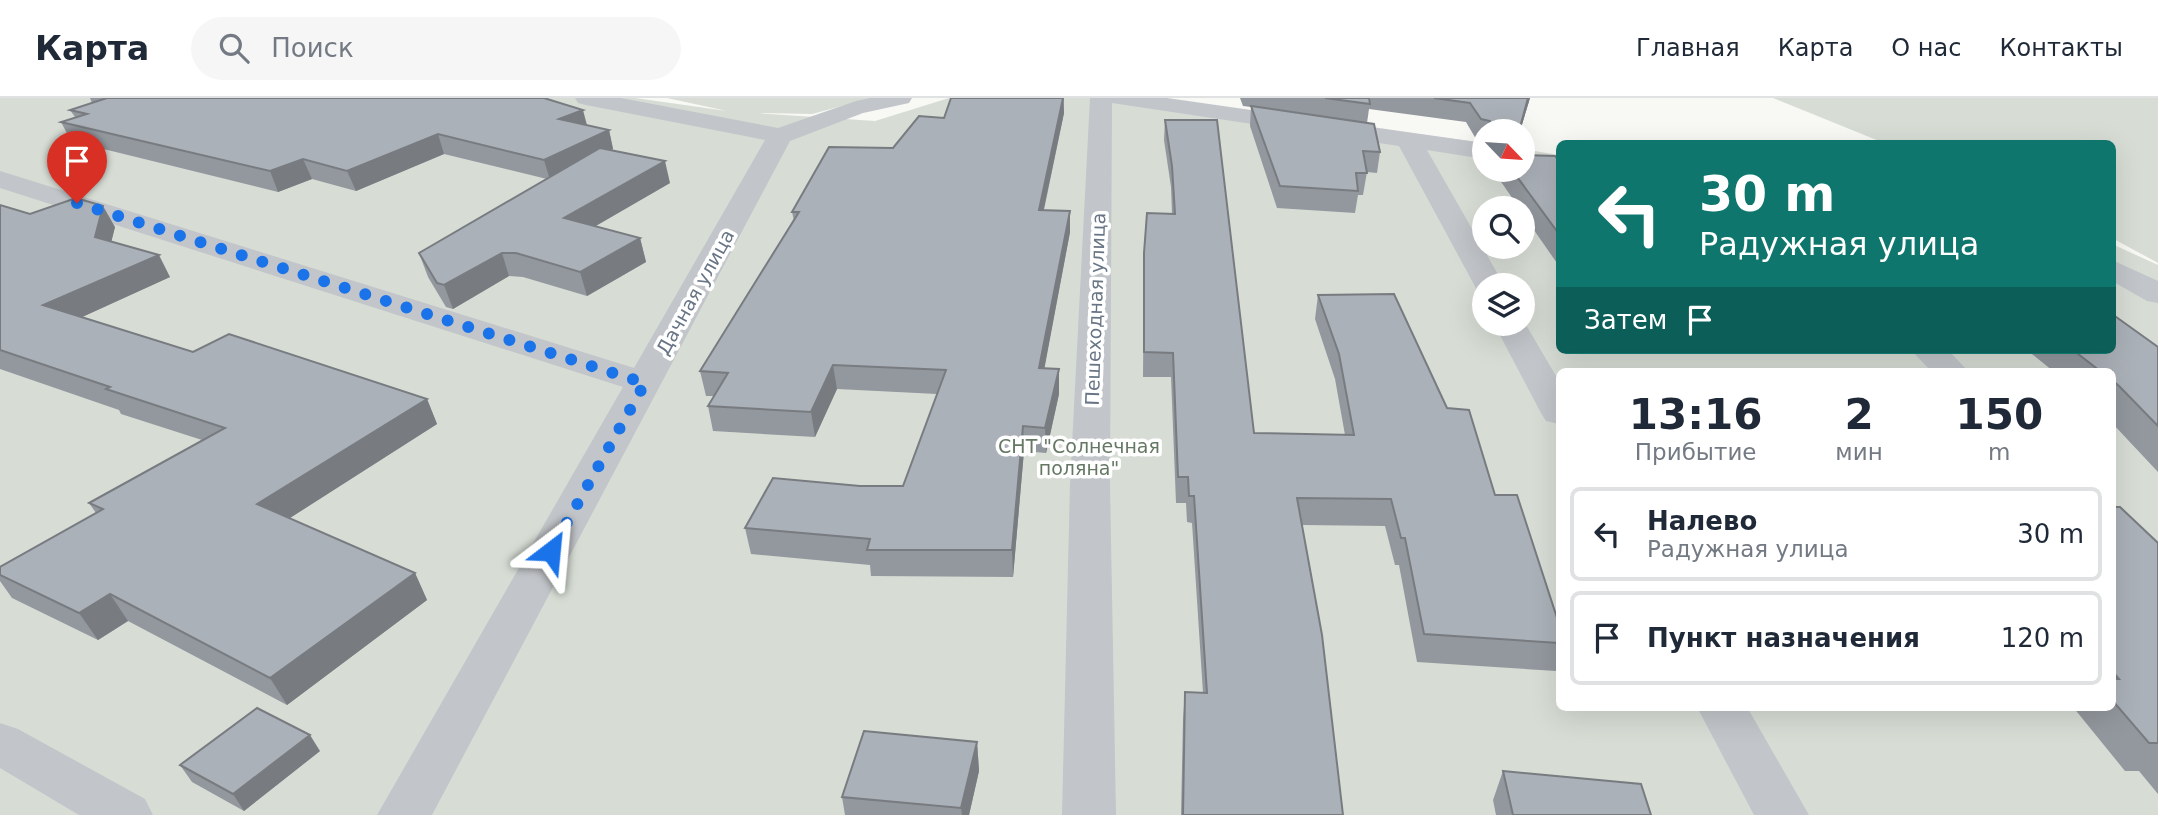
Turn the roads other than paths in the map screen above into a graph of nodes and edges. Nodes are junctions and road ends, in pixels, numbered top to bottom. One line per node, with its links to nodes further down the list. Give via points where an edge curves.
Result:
1 (586, 98): 5 (street)
2 (901, 98): 5 (street, via 856,108)
3 (1101, 98): 21 (street, Пешеходная улица, via 1090,484)
4 (1119, 98): 6 (street)
5 (780, 136): 15 (street, Дачная улица)
6 (1408, 139): 7 (street); 10 (street)
7 (1472, 149)
8 (0, 179): 15 (street)
9 (2116, 271): 11 (street)
10 (1482, 273)
11 (2158, 294)
12 (1517, 336): 16 (street)
13 (1932, 354): 14 (street)
14 (1948, 368)
15 (645, 383): 20 (street, Дачная улица)
16 (1556, 408)
17 (1724, 711): 22 (street)
18 (0, 743): 19 (street)
19 (126, 815)
20 (404, 815)
21 (1089, 815)
22 (1782, 815)

